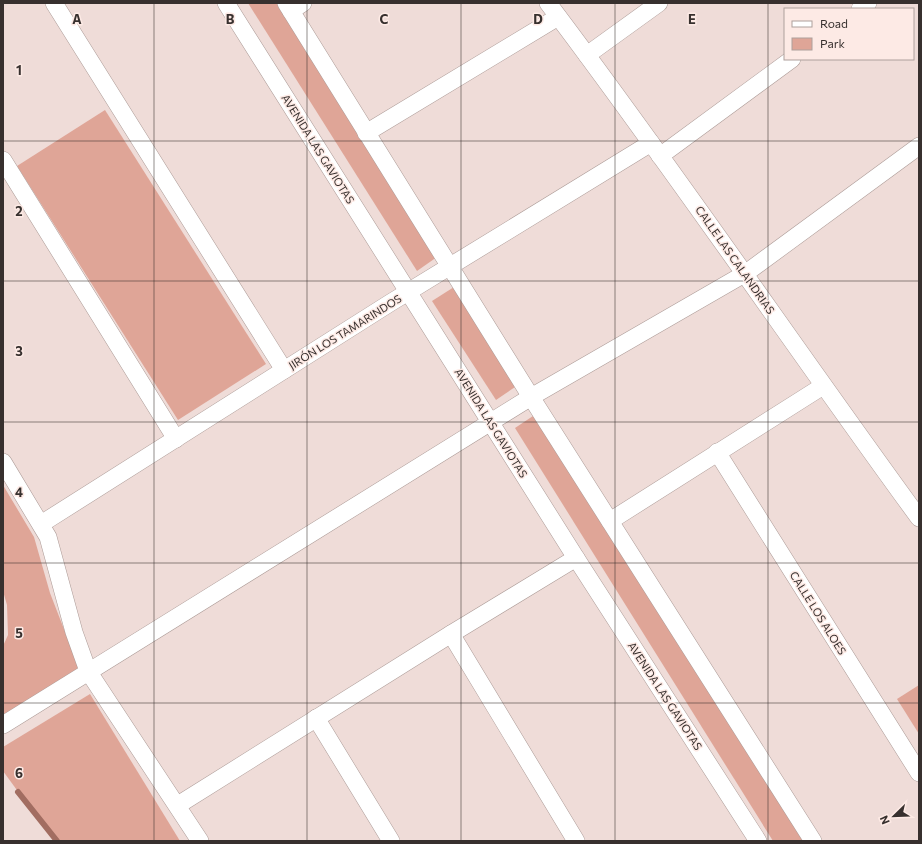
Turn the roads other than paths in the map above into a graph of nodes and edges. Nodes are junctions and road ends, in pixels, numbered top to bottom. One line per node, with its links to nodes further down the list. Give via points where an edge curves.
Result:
1 (54, 3): 16 (street)
2 (226, 3): 15 (street, AVENIDA LAS GAVIOTAS)
3 (548, 3): 6 (street, CALLE LAS CALANDRIAS)
4 (658, 3): 7 (street)
5 (293, 6): 9 (street)
6 (558, 17): 7 (street, CALLE LAS CALANDRIAS); 9 (street)
7 (587, 55): 11 (street, CALLE LAS CALANDRIAS)
8 (790, 60): 11 (street, JIRÓN LOS TAMARINDOS)
9 (366, 133): 13 (street)
10 (919, 146): 14 (street)
11 (655, 149): 13 (street, JIRÓN LOS TAMARINDOS); 14 (street, CALLE LAS CALANDRIAS)
12 (3, 160): 20 (street)
13 (450, 266): 15 (street, JIRÓN LOS TAMARINDOS); 18 (street)
14 (746, 273): 17 (street, CALLE LAS CALANDRIAS); 18 (street)
15 (408, 292): 16 (street, JIRÓN LOS TAMARINDOS); 19 (street, AVENIDA LAS GAVIOTAS)
16 (284, 370): 20 (street, JIRÓN LOS TAMARINDOS)
17 (822, 386): 21 (street); 23 (street, CALLE LAS CALANDRIAS)
18 (531, 397): 19 (street); 24 (street)
19 (491, 423): 26 (street, AVENIDA LAS GAVIOTAS); 28 (street)
20 (176, 439): 25 (street, JIRÓN LOS TAMARINDOS)
21 (717, 452): 24 (street); 31 (street, CALLE LOS ALOES)
22 (3, 462): 25 (street)
23 (919, 518)
24 (610, 521): 37 (street)
25 (41, 524): 28 (street, via 48,537 74,632)
26 (576, 558): 27 (street); 36 (street, AVENIDA LAS GAVIOTAS)
27 (451, 634): 29 (street); 35 (street)
28 (88, 671): 30 (street); 32 (street)
29 (316, 718): 32 (street); 34 (street)
30 (3, 725)
31 (919, 773)
32 (178, 805): 33 (street)
33 (200, 841)
34 (391, 841)
35 (576, 841)
36 (758, 841)
37 (813, 841)

